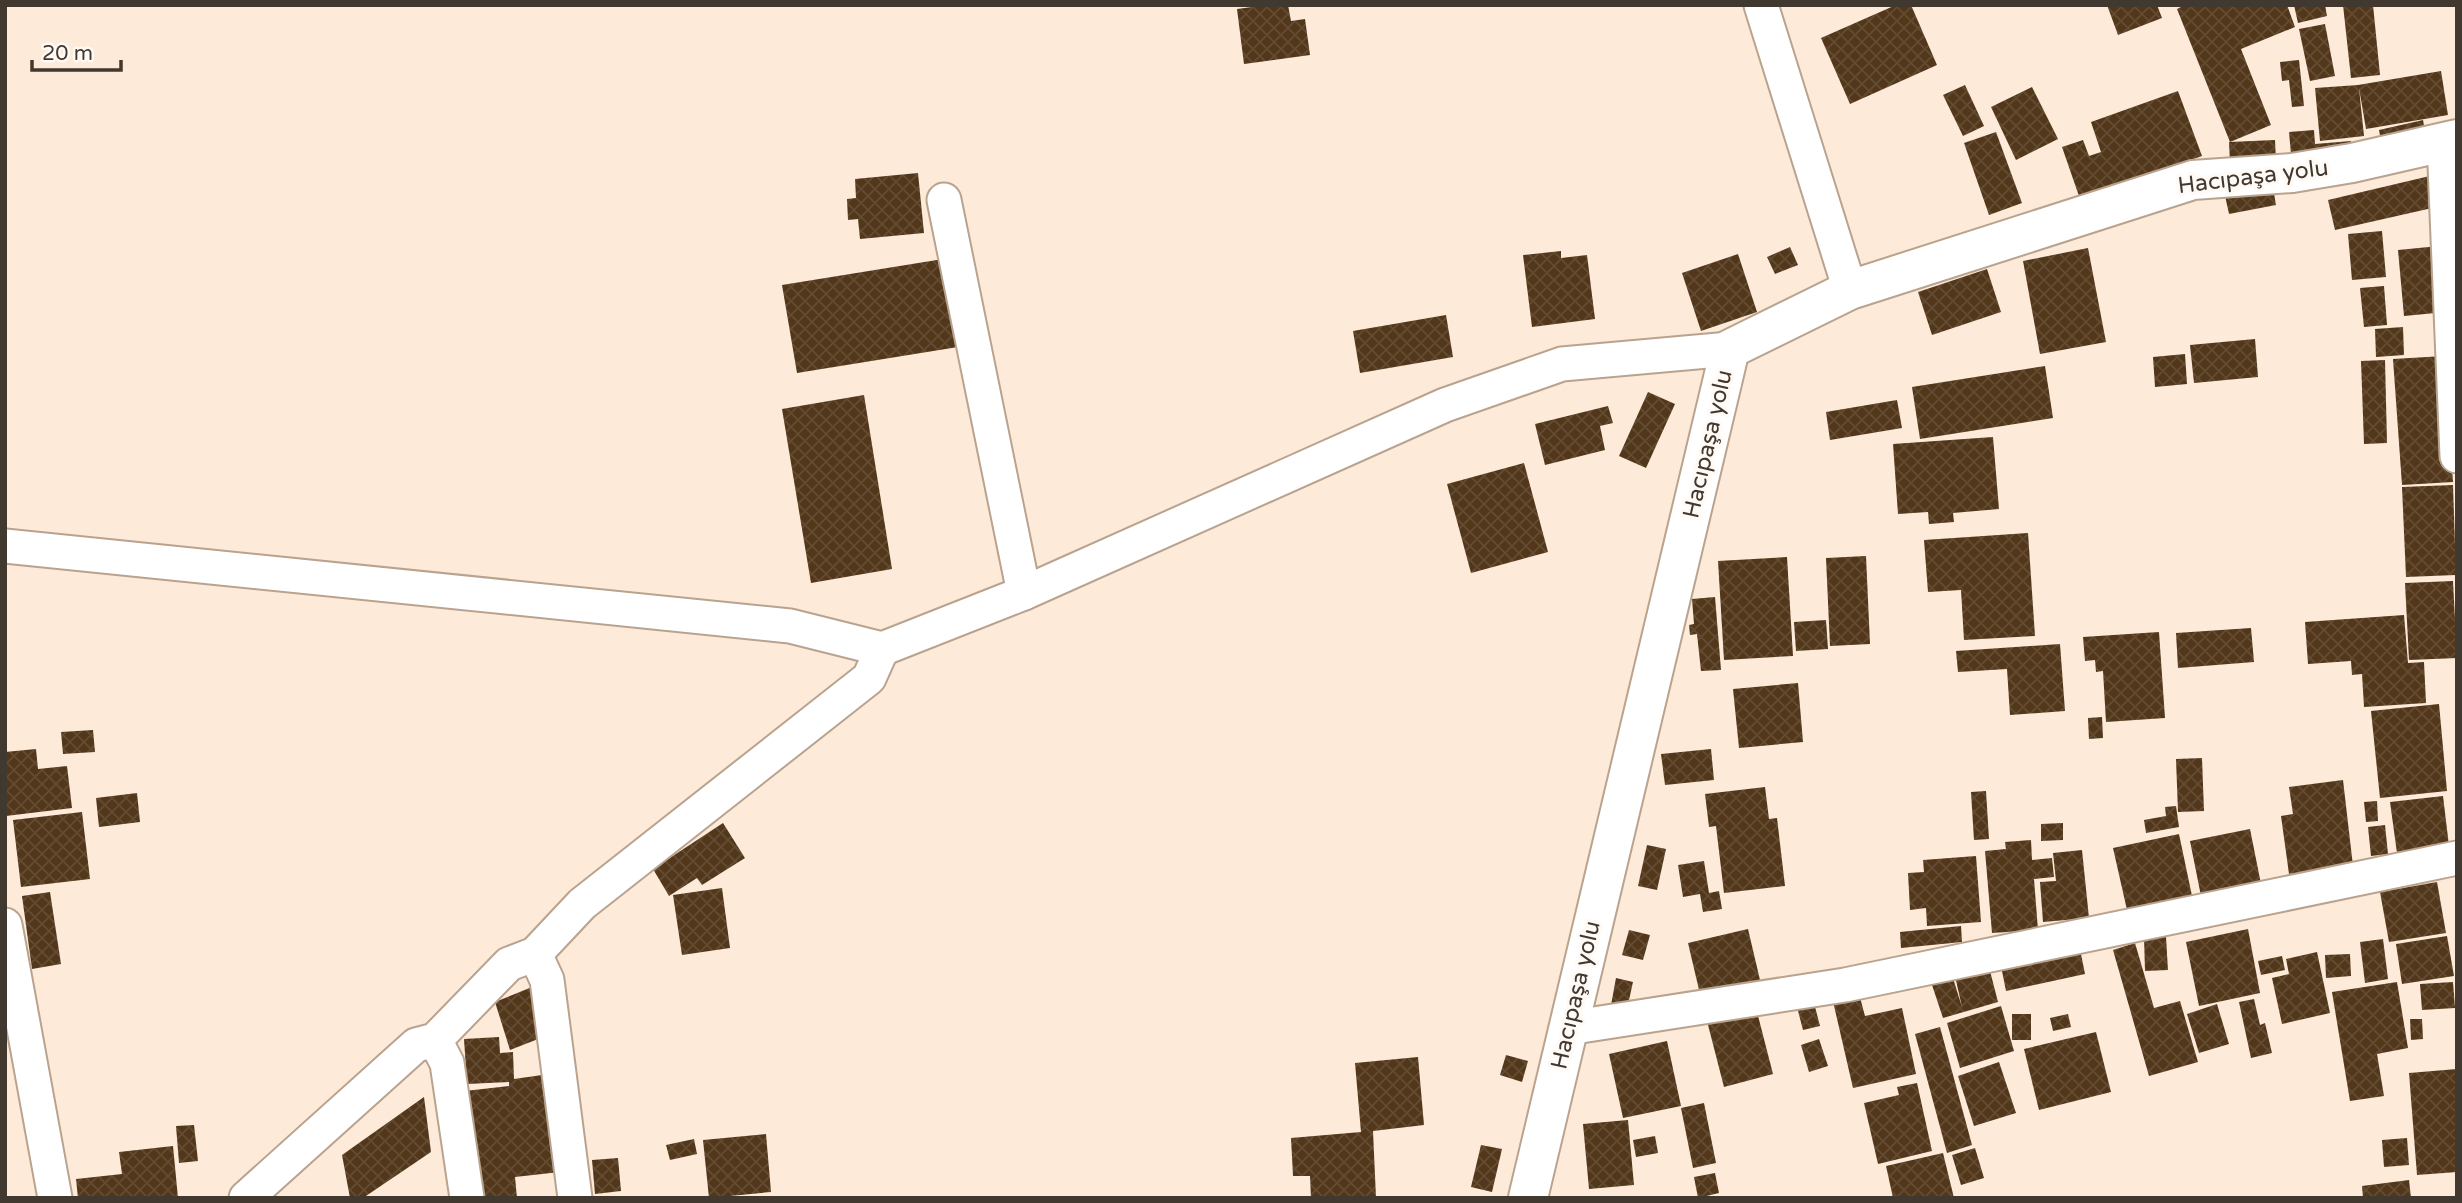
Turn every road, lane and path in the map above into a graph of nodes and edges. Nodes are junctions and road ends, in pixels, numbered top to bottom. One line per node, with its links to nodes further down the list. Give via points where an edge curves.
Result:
1 (1761, 5): 4 (street)
2 (2450, 140): 4 (main road, Hacıpaşa yolu, via 2292,173 2193,180); 6 (street)
3 (944, 200): 8 (street)
4 (1850, 289): 5 (main road, Hacıpaşa yolu)
5 (1730, 349): 8 (street, via 1562,364 1445,405); 13 (main road, Hacıpaşa yolu)
6 (2457, 456)
7 (5, 547): 9 (street, via 790,626)
8 (1024, 593): 9 (street)
9 (882, 649): 12 (street, via 869,678 582,904)
10 (2457, 858): 13 (street, via 1844,985)
11 (5, 925): 15 (street)
12 (534, 954): 14 (street, via 509,964); 18 (street, via 547,980)
13 (1568, 1028): 19 (main road, Hacıpaşa yolu)
14 (435, 1040): 16 (street, via 416,1045); 17 (street, via 447,1063)
15 (55, 1198)
16 (246, 1198)
17 (467, 1198)
18 (575, 1198)
19 (1528, 1198)

